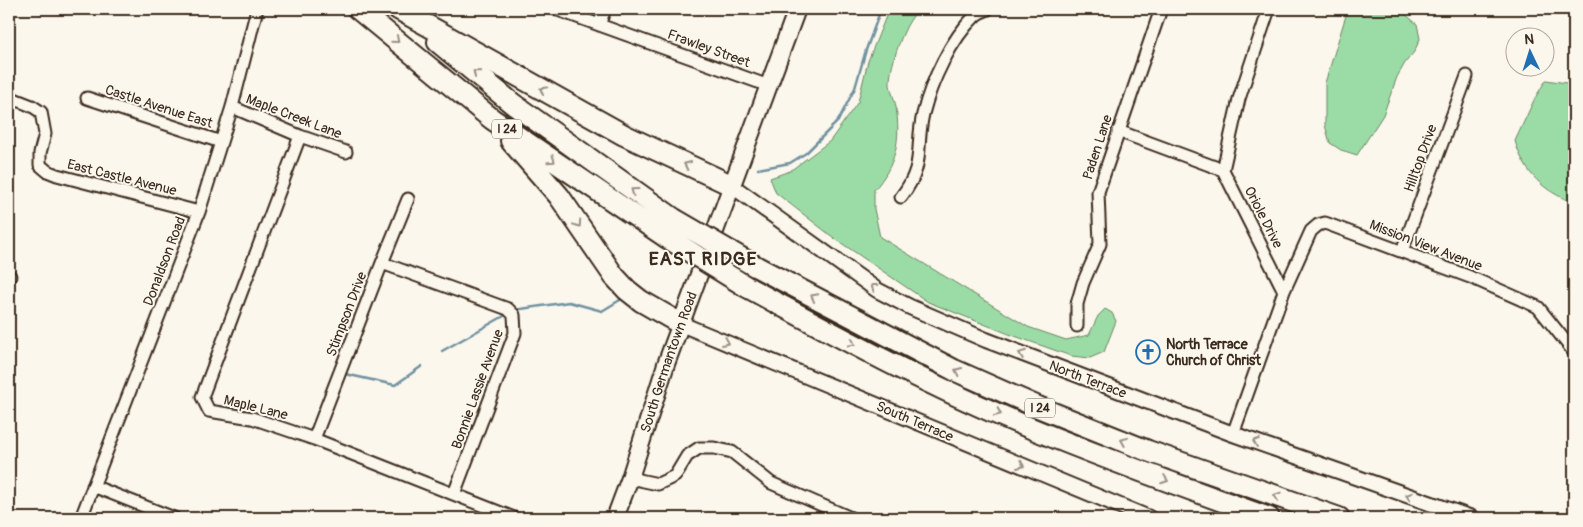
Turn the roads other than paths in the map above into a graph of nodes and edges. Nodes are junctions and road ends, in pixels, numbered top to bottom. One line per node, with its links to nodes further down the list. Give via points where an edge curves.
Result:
1 (257, 9): 15 (street, Donaldson Road)
2 (358, 9): 16 (highway, I 24, one-way to 16)
3 (398, 9): 22 (highway, one-way to 3, via 624,135); 44 (highway, I 24, one-way to 3, bridge, via 1148,451 1030,403 954,370 755,266 674,219 513,104)
4 (555, 9): 10 (street, Frawley Street)
5 (604, 9): 10 (street)
6 (797, 9): 12 (main road, South Germantown Road)
7 (988, 9): 23 (street, via 975,16 954,43 936,78 923,114 919,162 912,182)
8 (1161, 9): 17 (street, Paden Lane)
9 (1269, 9): 21 (street, via 1239,99)
10 (598, 25): 12 (street, Frawley Street)
11 (1467, 76): 26 (street, Hilltop Drive)
12 (769, 86): 22 (main road, South Germantown Road)
13 (9, 97): 25 (street, East Castle Avenue, via 42,112 44,134 40,165 47,171)
14 (87, 98): 19 (street, Castle Avenue East)
15 (232, 107): 18 (street, Maple Creek Lane); 19 (street, Donaldson Road)
16 (492, 119): 29 (highway, one-way to 29, via 559,196 614,276 641,301); 43 (highway, I 24, one-way to 43, bridge, via 666,237 747,287 842,339 1027,426)
17 (1118, 131): 21 (street); 30 (street, Paden Lane, via 1098,192 1100,244 1077,304)
18 (300, 136): 20 (street, Maple Creek Lane); 33 (street, Maple Lane, via 202,397 209,411 252,418)
19 (221, 142): 25 (street, Donaldson Road)
20 (346, 152)
21 (1223, 170): 28 (street, Oriole Drive)
22 (731, 185): 29 (main road, South Germantown Road); 32 (street, North Terrace, one-way to 22, via 910,308 877,290)
23 (901, 197)
24 (408, 199): 27 (street, Stimpson Drive)
25 (199, 212): 35 (street, Donaldson Road)
26 (1402, 251): 28 (street, Mission View Avenue, via 1325,223 1318,224 1311,232); 31 (street, Mission View Avenue, via 1538,307)
27 (382, 263): 33 (street, Stimpson Drive); 36 (street, Bonnie Lassie Avenue, via 508,309 514,315 515,332)
28 (1284, 291): 32 (street)
29 (681, 324): 34 (main road, South Germantown Road); 42 (street, South Terrace, one-way to 42)
30 (1077, 326)
31 (1574, 352)
32 (1233, 434): 45 (street, North Terrace, one-way to 32)
33 (314, 440): 36 (street, Maple Lane)
34 (630, 478): 40 (main road, South Germantown Road); 41 (street, via 658,484 675,476 687,456 699,448 714,448 732,452 771,483)
35 (93, 486): 37 (street, Donaldson Road); 38 (street)
36 (454, 494): 39 (street, Maple Lane)
37 (81, 518)
38 (174, 518)
39 (514, 518)
40 (615, 518)
41 (851, 518)
42 (1149, 518)
43 (1269, 518)
44 (1339, 518)
45 (1472, 518)

